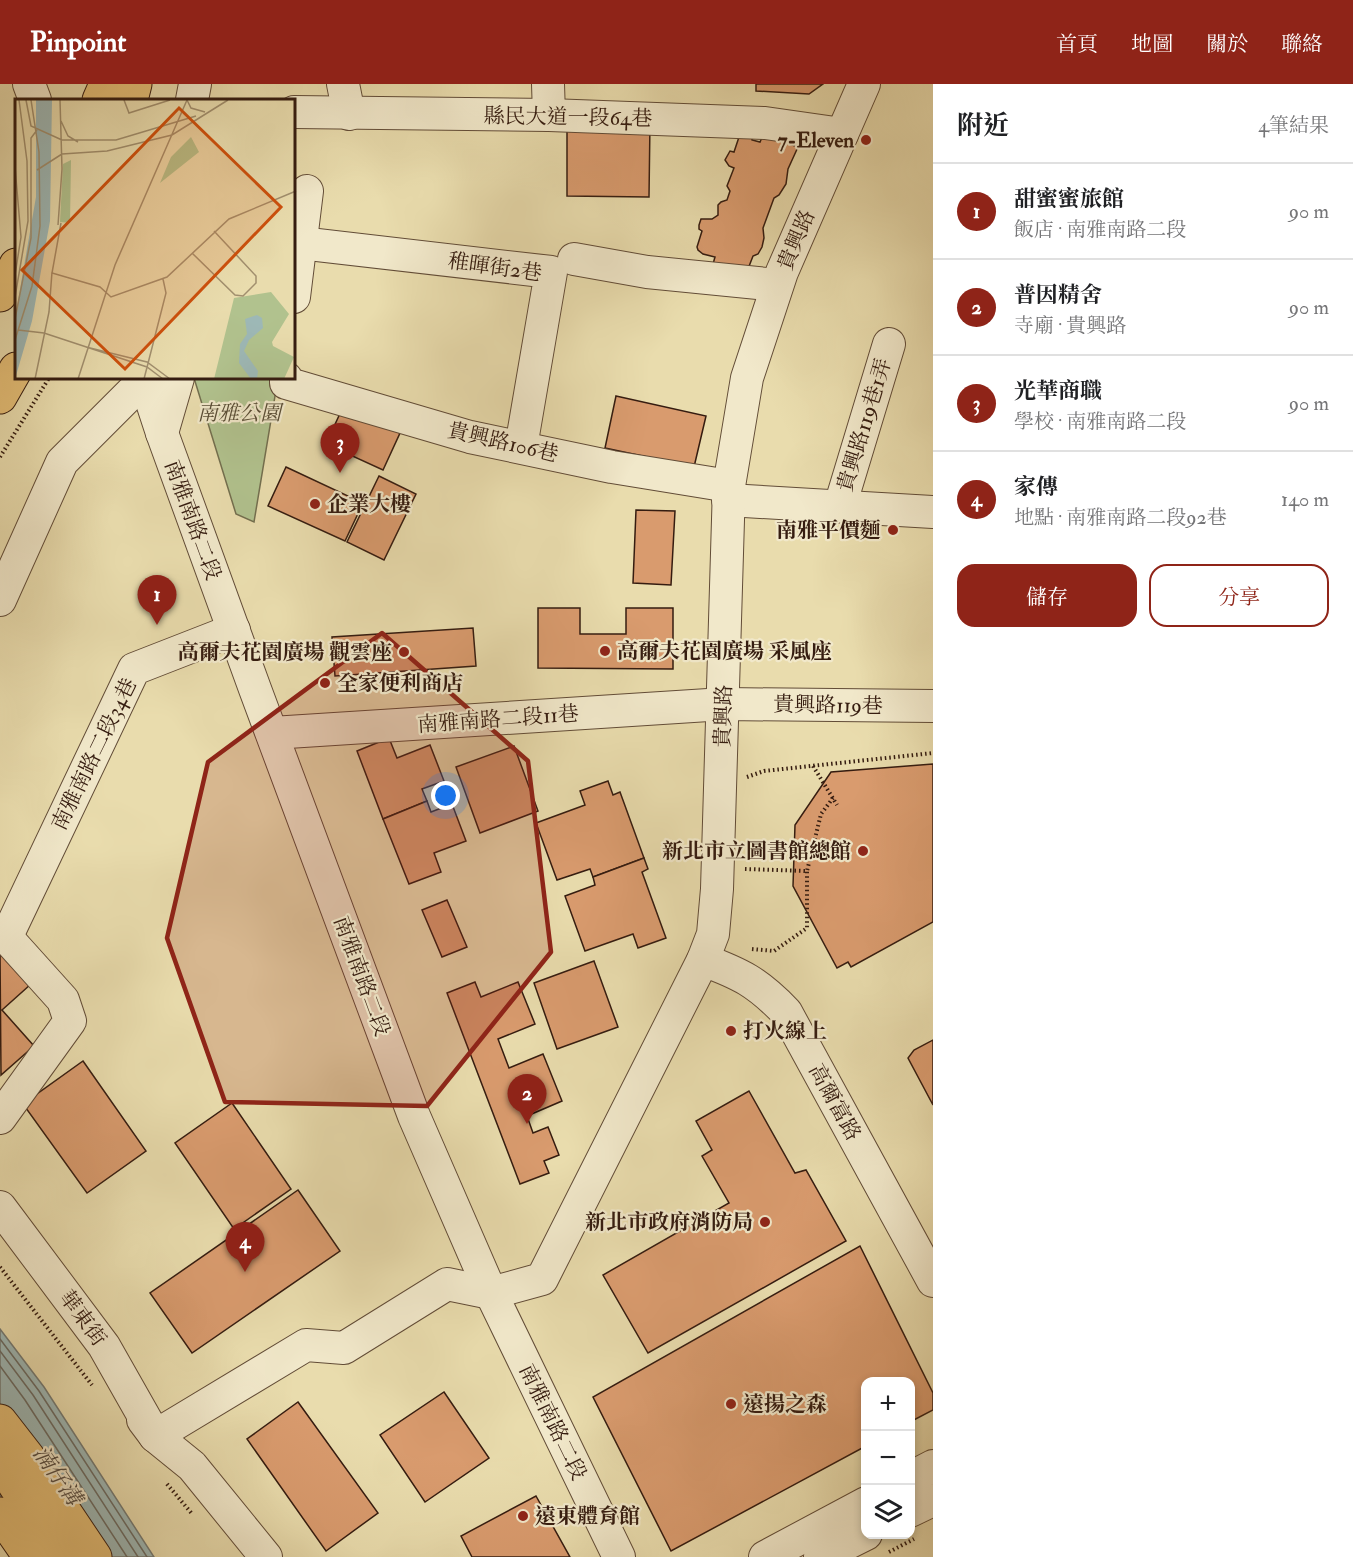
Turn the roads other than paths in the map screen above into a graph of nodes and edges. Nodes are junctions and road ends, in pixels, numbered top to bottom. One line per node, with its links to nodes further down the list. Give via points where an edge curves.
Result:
1 (29, 84): 7 (street)
2 (106, 84): 8 (main road)
3 (135, 84): 9 (main road)
4 (195, 84): 10 (street)
5 (548, 84): 13 (street)
6 (864, 84): 14 (street, 貴興路)
7 (35, 99)
8 (99, 99)
9 (131, 99)
10 (192, 99)
11 (346, 99): 12 (street, 縣民大道一段64巷); 13 (street, 縣民大道一段64巷)
12 (296, 112)
13 (549, 115): 14 (street, 縣民大道一段64巷, via 765,123)
14 (842, 134): 21 (street, 貴興路)
15 (306, 191): 16 (street)
16 (300, 243): 17 (street, 稚暉街2巷); 19 (street)
17 (563, 266): 20 (street); 21 (street); 31 (street, 稚暉街2巷)
18 (15, 267): 22 (main road)
19 (296, 279)
20 (615, 284)
21 (777, 285): 32 (street, 貴興路, via 747,378)
22 (0, 295)
23 (889, 344): 34 (street, 貴興路119巷1弄)
24 (15, 371): 29 (main road)
25 (142, 380): 36 (street, via 62,462)
26 (145, 380): 30 (street, 南雅南路二段)
27 (177, 380): 30 (street)
28 (286, 380): 31 (street, 貴興路106巷, via 470,437)
29 (0, 397)
30 (162, 433): 37 (street, 南雅南路二段)
31 (521, 447): 32 (street, 貴興路106巷)
32 (729, 493): 34 (street); 38 (street, 貴興路)
33 (933, 499): 34 (street)
34 (842, 500): 35 (street)
35 (933, 512)
36 (0, 600)
37 (234, 630): 40 (street, 南雅南路二段); 41 (street, 南雅南路二段34巷, via 134,669)
38 (724, 704): 39 (street, 貴興路119巷); 40 (street, 南雅南路二段11巷); 42 (street, 貴興路, via 718,869 713,934)
39 (933, 706)
40 (272, 733): 47 (street, 南雅南路二段, via 414,1116)
41 (3, 933): 43 (street, via 63,1000 70,1021)
42 (706, 952): 46 (street, 高爾富路, via 767,992 786,1012); 47 (street, 貴興路, via 542,1279)
43 (0, 1118)
44 (0, 1207): 49 (street, 華東街, via 104,1346)
45 (0, 1230): 49 (street, 華東街, via 60,1323)
46 (933, 1281)
47 (491, 1293): 49 (street, via 447,1284 344,1348 306,1345); 62 (street, 南雅南路二段)
48 (0, 1421): 60 (main road)
49 (155, 1436): 61 (street, 華東街, via 192,1466)
50 (0, 1462): 59 (main road)
51 (933, 1466): 52 (street)
52 (915, 1475)
53 (933, 1500): 56 (street)
54 (861, 1506): 63 (street)
55 (0, 1514): 58 (main road)
56 (915, 1522)
57 (877, 1543): 64 (street)
58 (30, 1557)
59 (62, 1557)
60 (95, 1557)
61 (266, 1557)
62 (619, 1557)
63 (765, 1557)
64 (820, 1557)

